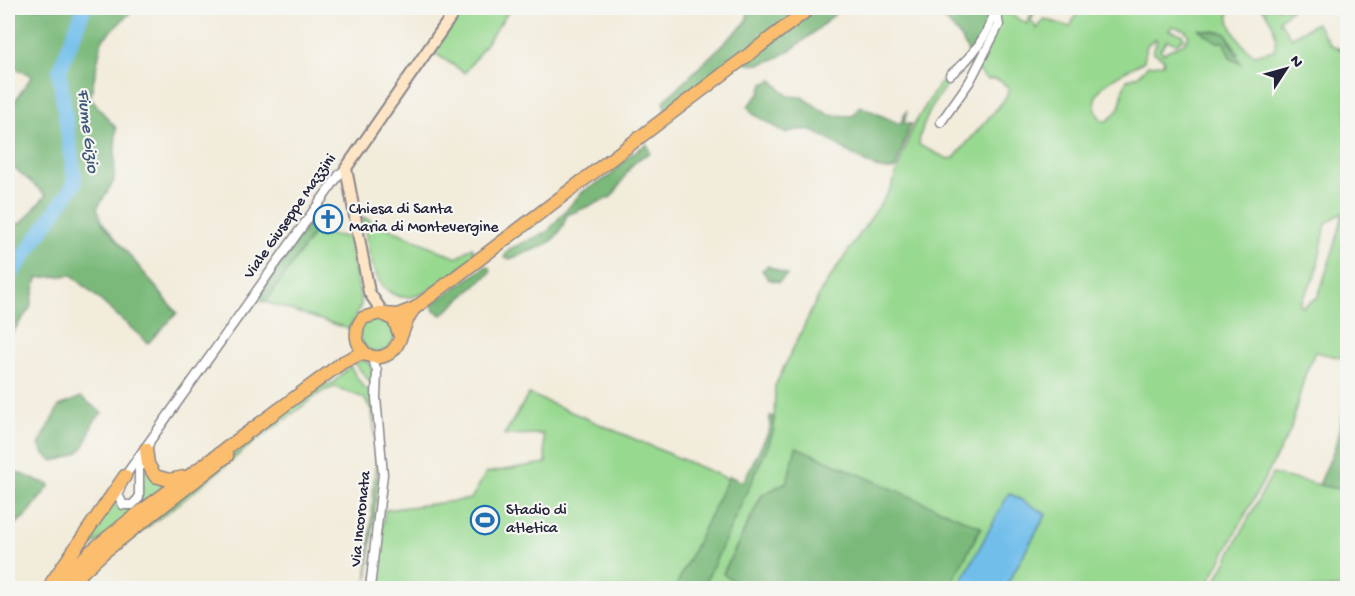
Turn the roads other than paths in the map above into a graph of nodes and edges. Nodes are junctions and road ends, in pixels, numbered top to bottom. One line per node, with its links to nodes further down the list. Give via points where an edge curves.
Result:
1 (457, 8): 6 (main road, Viale Giuseppe Mazzini)
2 (810, 8): 10 (main road)
3 (996, 8): 4 (street, via 980,44); 5 (street, via 999,25 970,81)
4 (950, 75)
5 (941, 122)
6 (346, 168): 7 (main road); 8 (street, Viale Giuseppe Mazzini)
7 (349, 189): 8 (street, via 336,186); 9 (main road)
8 (328, 190): 20 (street, Viale Giuseppe Mazzini)
9 (369, 292): 11 (main road); 12 (main road)
10 (415, 308): 11 (main road, via 397,315); 13 (main road, via 403,324)
11 (384, 314): 12 (main road, via 371,314); 13 (main road, via 396,323)
12 (361, 321): 14 (main road)
13 (400, 336): 15 (main road, via 397,346)
14 (356, 338): 16 (main road, via 359,347); 17 (main road)
15 (388, 354): 16 (main road); 18 (street, Via Incoronata)
16 (370, 356): 17 (main road, via 360,354); 18 (street, Via Incoronata, via 376,366)
17 (344, 362): 19 (main road)
18 (377, 382): 26 (street, Via Incoronata, via 383,474)
19 (278, 412): 22 (main road); 25 (main road)
20 (148, 446): 21 (street, Viale Giuseppe Mazzini); 21 (street, Viale Giuseppe Mazzini, via 139,467 140,496 129,506 121,504 118,498); 22 (main road, via 148,464 155,476 169,480)
21 (125, 476): 23 (main road)
22 (188, 476): 24 (main road, via 105,539)
23 (48, 588)
24 (54, 588)
25 (65, 588)
26 (370, 588)

